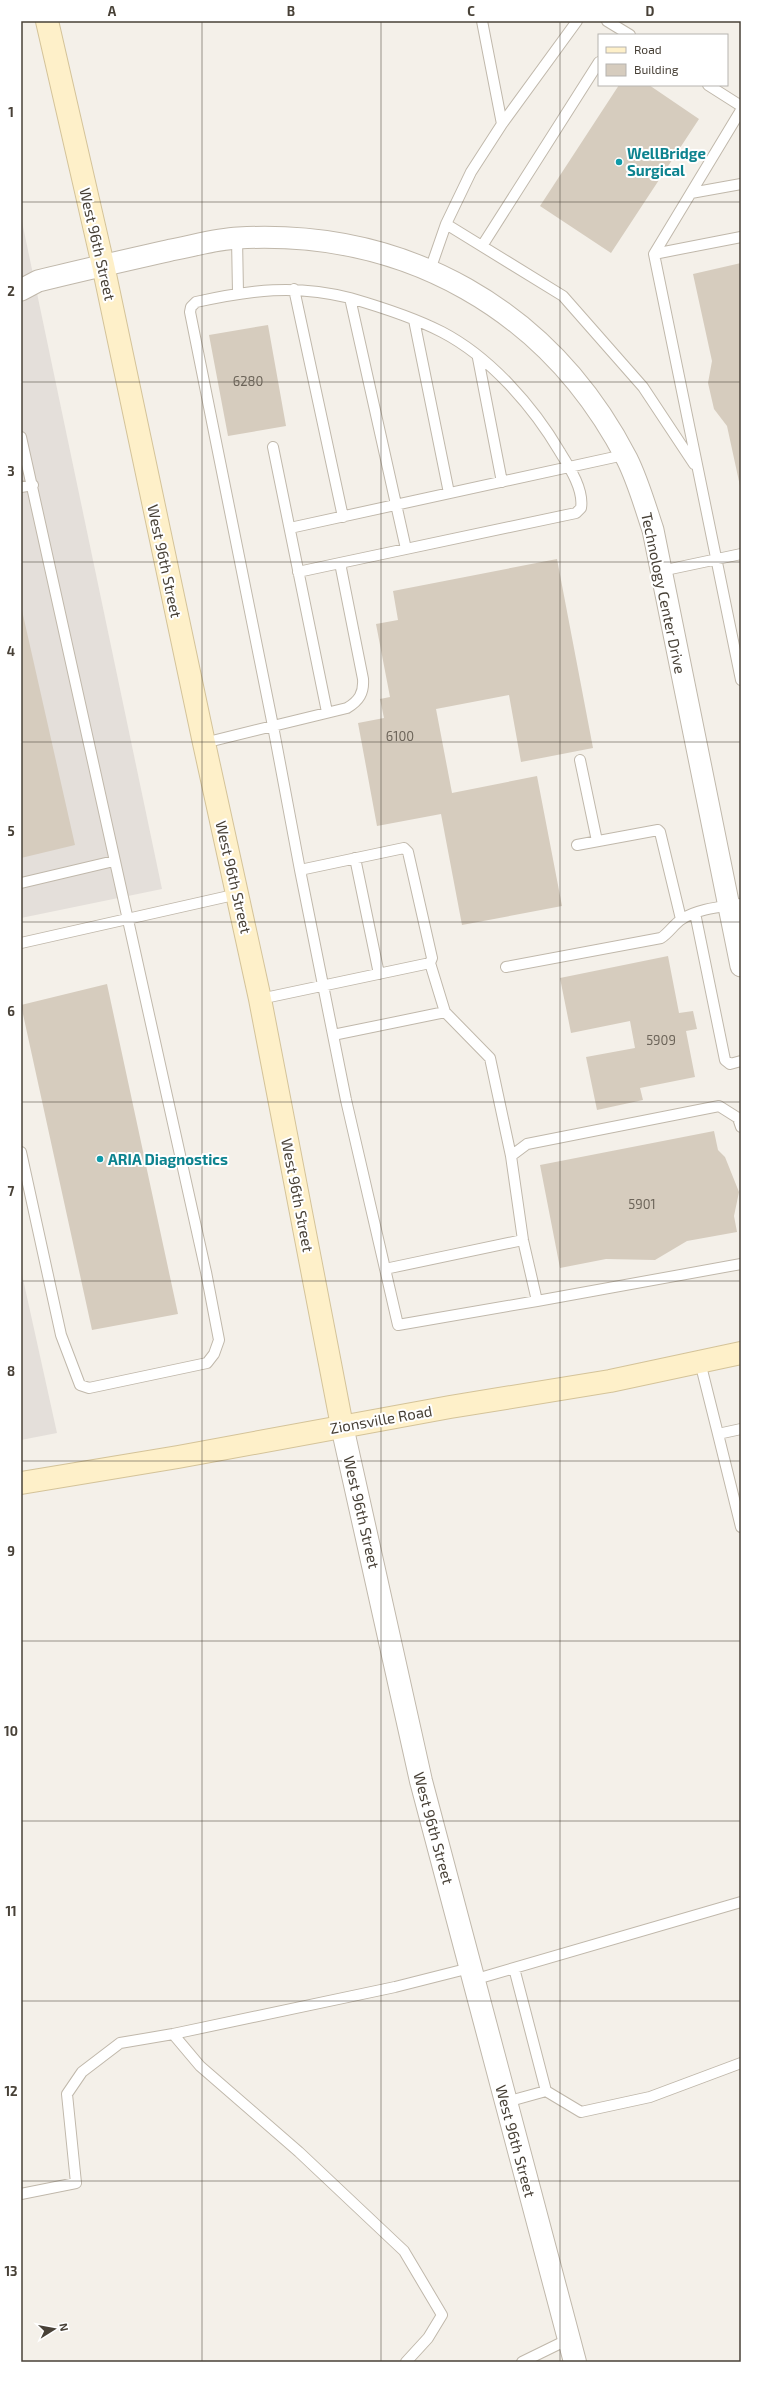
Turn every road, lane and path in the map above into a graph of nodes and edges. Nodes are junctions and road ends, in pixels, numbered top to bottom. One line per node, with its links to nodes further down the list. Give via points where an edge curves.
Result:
1 (48, 21): 18 (main road, West 96th Street)
2 (482, 21): 10 (lane)
3 (577, 21): 10 (lane)
4 (607, 21): 5 (lane)
5 (618, 32)
6 (598, 64): 16 (lane)
7 (710, 86): 8 (lane)
8 (741, 106)
9 (741, 110): 12 (lane)
10 (502, 124): 13 (lane, via 471,172)
11 (741, 184): 12 (lane)
12 (691, 193): 17 (lane)
13 (446, 224): 16 (lane); 19 (lane)
14 (741, 237): 17 (lane)
15 (237, 238): 18 (street, Technology Center Drive); 19 (street, Technology Center Drive, via 310,238 357,246); 22 (lane)
16 (482, 246): 30 (lane, via 562,296 643,387)
17 (654, 254): 30 (lane)
18 (103, 265): 21 (street, Technology Center Drive, via 38,281); 47 (main road, West 96th Street)
19 (430, 270): 28 (street, Technology Center Drive, via 468,288 507,314 532,335 586,396)
20 (294, 289): 22 (lane); 23 (lane, via 324,291); 36 (lane)
21 (21, 290)
22 (238, 293): 46 (lane, via 196,302 191,306 190,312)
23 (350, 298): 24 (lane); 35 (lane)
24 (414, 320): 25 (lane, via 442,333); 34 (lane)
25 (478, 358): 29 (lane, via 492,368 538,417); 31 (lane)
26 (21, 437): 32 (lane)
27 (273, 447): 37 (lane)
28 (624, 455): 29 (lane); 42 (street, Technology Center Drive, via 653,530)
29 (569, 467): 31 (lane); 38 (lane, via 582,500 581,508 576,513)
30 (697, 468): 40 (lane)
31 (502, 482): 34 (lane)
32 (33, 485): 33 (lane); 52 (lane)
33 (21, 487)
34 (449, 493): 35 (lane)
35 (396, 505): 36 (lane); 38 (lane)
36 (343, 517): 37 (lane)
37 (290, 528): 43 (lane)
38 (406, 549): 41 (lane)
39 (741, 554): 40 (lane)
40 (716, 560): 42 (lane); 44 (lane)
41 (340, 563): 43 (lane); 45 (lane, via 364,687 355,703)
42 (661, 571): 56 (street, Technology Center Drive)
43 (298, 572): 45 (lane)
44 (741, 680)
45 (327, 712): 46 (lane)
46 (273, 726): 47 (lane); 53 (lane)
47 (204, 743): 55 (main road, West 96th Street)
48 (580, 760): 49 (lane)
49 (597, 841): 50 (lane); 59 (lane, via 655,829 660,832)
50 (577, 845)
51 (355, 858): 53 (lane); 61 (lane, via 404,848 408,852 432,958); 64 (lane)
52 (114, 861): 54 (lane); 58 (lane)
53 (300, 870): 65 (lane)
54 (21, 883)
55 (238, 894): 58 (lane); 66 (main road, West 96th Street)
56 (735, 905): 57 (lane); 62 (street, Technology Center Drive)
57 (695, 913): 59 (lane); 69 (lane, via 725,1060 730,1064)
58 (126, 919): 60 (lane); 71 (lane, via 206,1272 218,1340 214,1354 206,1363 89,1388 80,1385 61,1335)
59 (681, 919): 63 (lane, via 661,938)
60 (21, 943)
61 (430, 963): 64 (lane); 67 (lane)
62 (741, 966)
63 (506, 968)
64 (379, 974): 65 (lane)
65 (324, 986): 66 (lane); 68 (lane)
66 (260, 1000): 79 (main road, West 96th Street)
67 (445, 1012): 68 (lane); 72 (lane, via 490,1058)
68 (333, 1035): 75 (lane)
69 (741, 1061)
70 (741, 1127): 72 (lane, via 738,1118 719,1106 527,1144)
71 (21, 1152)
72 (511, 1156): 73 (lane)
73 (523, 1240): 75 (lane); 76 (lane)
74 (741, 1264): 76 (lane)
75 (385, 1269): 76 (lane, via 398,1325)
76 (537, 1300)
77 (741, 1353): 78 (main road, Zionsville Road)
78 (700, 1362): 79 (main road, Zionsville Road, via 610,1381); 81 (lane)
79 (342, 1426): 82 (main road, Zionsville Road); 86 (street, West 96th Street, via 397,1666 420,1781)
80 (741, 1429): 81 (lane)
81 (718, 1434): 83 (lane)
82 (21, 1483)
83 (741, 1527)
84 (741, 1902): 85 (lane)
85 (514, 1968): 86 (lane); 89 (lane)
86 (472, 1974): 87 (lane, via 396,1987); 90 (street, West 96th Street)
87 (173, 2034): 91 (lane, via 120,2043 82,2072 67,2094 76,2183); 93 (lane, via 200,2066 299,2152 404,2251 442,2315 428,2338)
88 (741, 2063): 89 (lane, via 650,2097 581,2112)
89 (546, 2091): 90 (lane)
90 (506, 2102): 92 (street, West 96th Street)
91 (21, 2194)
92 (569, 2339): 94 (lane); 95 (street, West 96th Street)
93 (406, 2362)
94 (522, 2362)
95 (575, 2362)

